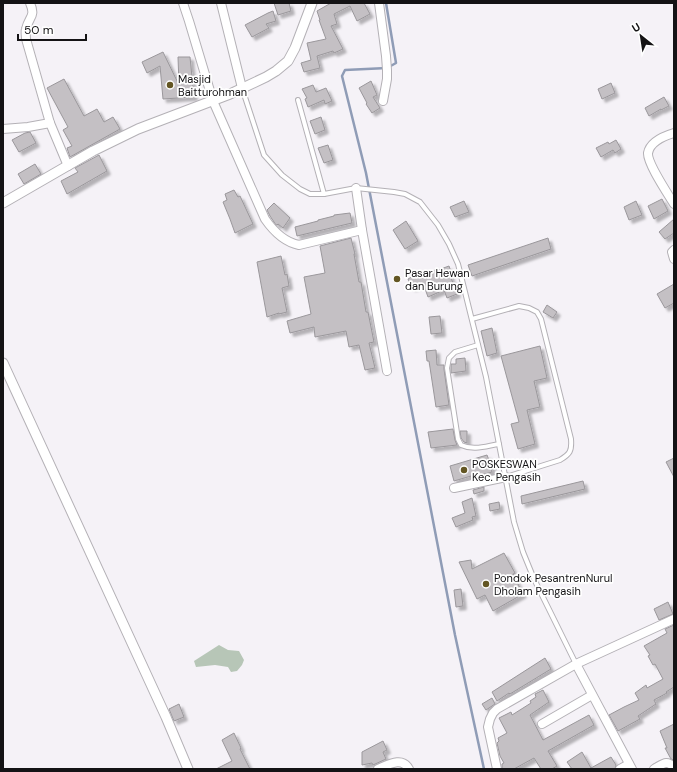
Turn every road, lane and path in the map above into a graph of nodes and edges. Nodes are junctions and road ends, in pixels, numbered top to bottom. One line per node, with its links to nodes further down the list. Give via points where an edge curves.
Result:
1 (30, 3): 10 (street, via 33,13 26,28 26,39)
2 (183, 3): 8 (street)
3 (221, 3): 6 (street)
4 (312, 3): 6 (street, via 288,61 266,77)
5 (379, 3): 9 (street, via 387,70)
6 (242, 88): 8 (street); 15 (lane, via 264,155 282,175 300,189 310,194)
7 (298, 100): 15 (lane)
8 (213, 101): 13 (street, via 138,129); 18 (street, via 265,219 273,230 291,244 299,246)
9 (383, 101)
10 (50, 123): 11 (street, via 28,128); 13 (street)
11 (3, 129)
12 (674, 133): 17 (street, via 652,144 648,153 650,162)
13 (68, 166): 16 (street)
14 (356, 188): 15 (lane); 18 (street); 21 (lane, via 404,194 420,202 438,225 458,264)
15 (324, 194)
16 (3, 203)
17 (674, 204)
18 (362, 230): 24 (street)
19 (674, 250): 20 (street)
20 (674, 259)
21 (472, 319): 22 (lane); 26 (lane, via 519,306 537,312 541,319 571,439 570,452 560,460)
22 (478, 345): 25 (lane); 25 (lane, via 454,352 449,358 448,368 458,439 461,445 473,449)
23 (3, 363): 34 (street)
24 (387, 371)
25 (499, 444): 26 (lane)
26 (506, 477): 27 (street); 29 (lane, via 514,522 523,552)
27 (454, 488)
28 (674, 619): 29 (street)
29 (576, 664): 30 (street); 37 (street, via 493,713 488,727)
30 (592, 695): 31 (street); 32 (street)
31 (542, 724)
32 (630, 766): 38 (street)
33 (674, 768): 39 (street, via 668,763)
34 (188, 769)
35 (378, 769): 36 (street, via 399,761)
36 (409, 769)
37 (497, 769)
38 (620, 769)
39 (654, 769)

